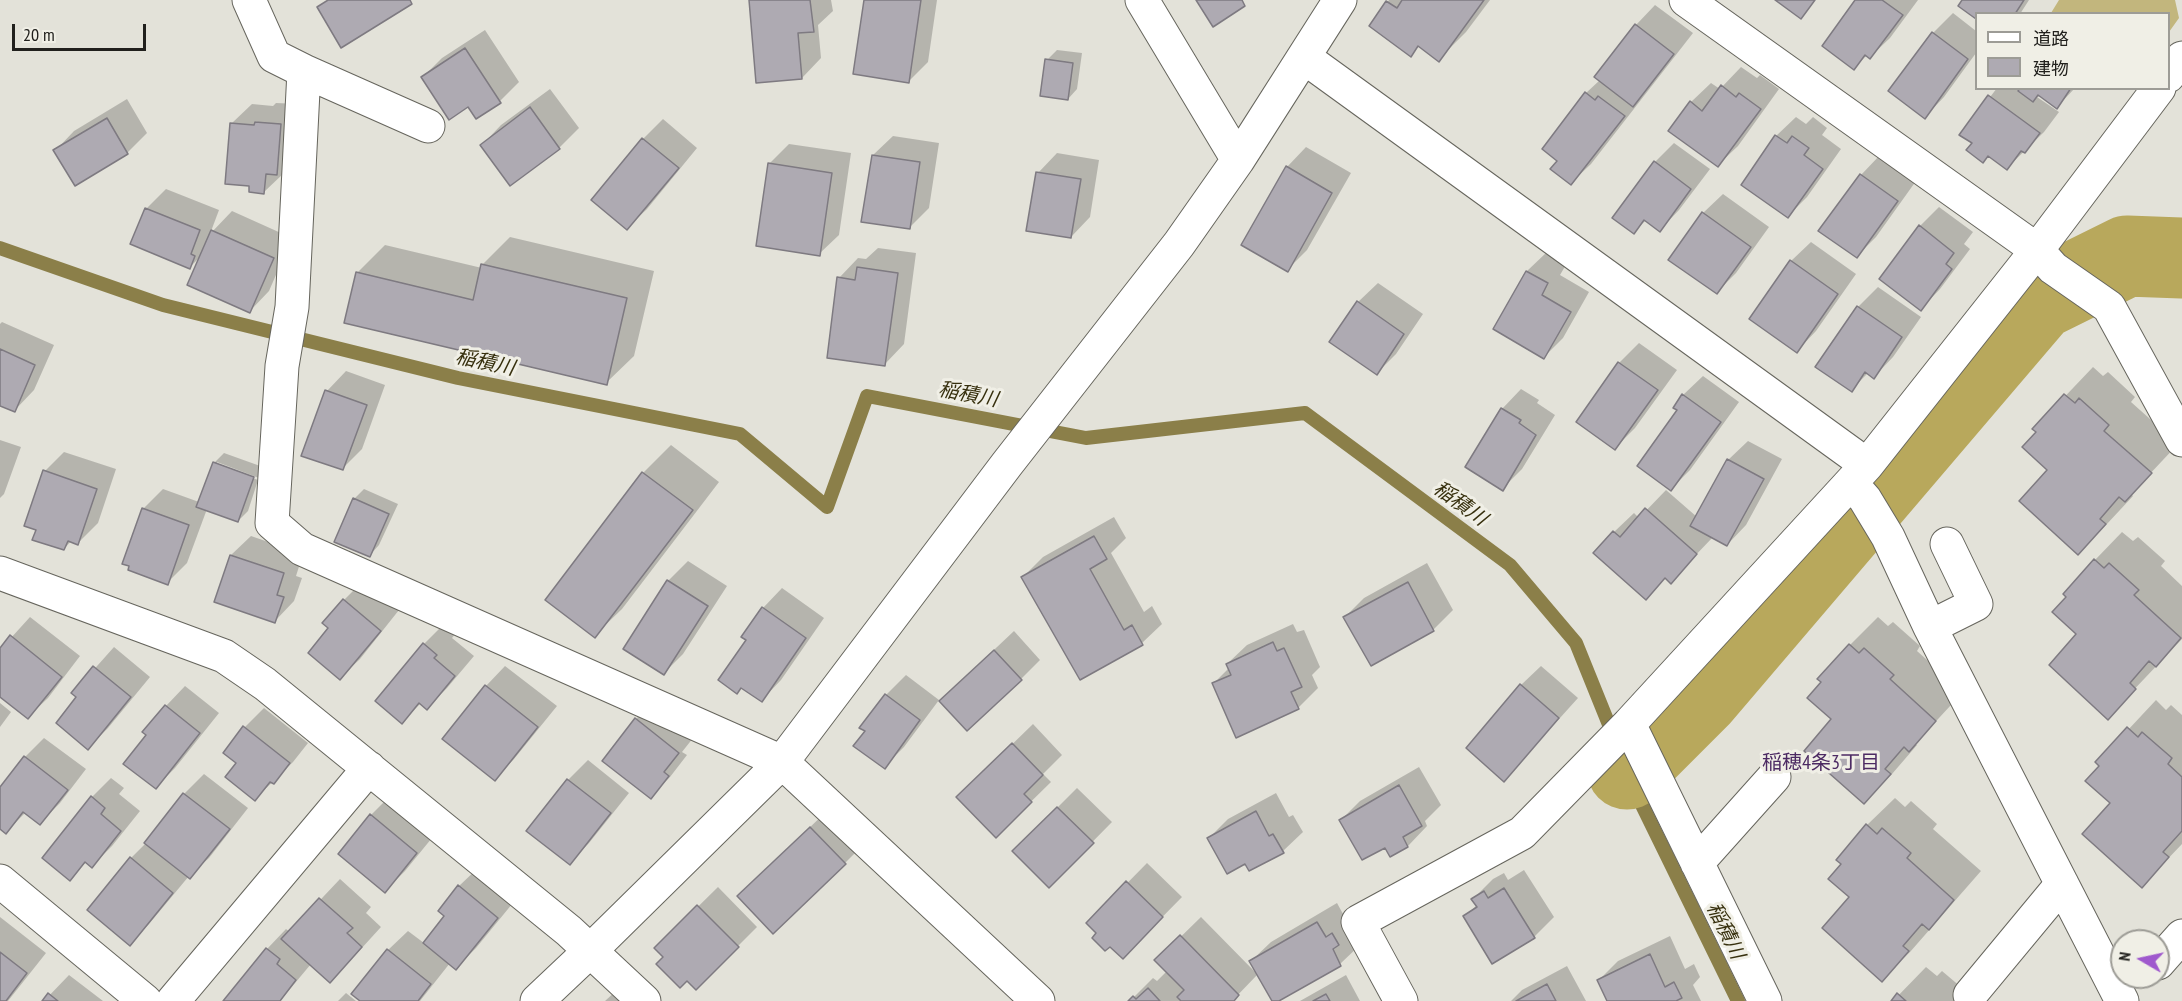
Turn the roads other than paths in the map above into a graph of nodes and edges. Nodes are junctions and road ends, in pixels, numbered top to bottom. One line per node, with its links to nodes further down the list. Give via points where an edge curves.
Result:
1 (249, 0): 7 (street, via 274,56)
2 (1142, 0): 11 (street)
3 (1340, 0): 5 (street)
4 (1686, 0): 12 (street)
5 (1305, 58): 11 (street); 14 (street)
6 (2182, 58): 8 (street)
7 (304, 71): 10 (street); 19 (street, via 292,307 282,366 272,523 302,549)
8 (2170, 75)
9 (2158, 90): 12 (street)
10 (428, 126)
11 (1238, 160): 19 (street, via 1179,244)
12 (2045, 259): 13 (street, via 2109,307); 14 (street)
13 (2182, 440)
14 (1861, 483): 17 (street); 18 (street)
15 (1947, 544): 17 (street, via 1976,604)
16 (0, 573): 20 (street, via 224,656)
17 (1930, 627): 24 (street)
18 (1635, 741): 22 (street); 35 (street, via 1592,762 1522,833 1358,922)
19 (782, 762): 26 (street); 34 (street)
20 (369, 768): 26 (street); 31 (street)
21 (1774, 777): 22 (street)
22 (1697, 863): 36 (street)
23 (0, 881): 30 (street)
24 (2062, 884): 29 (street); 37 (street)
25 (2182, 936): 27 (street)
26 (591, 950): 32 (street); 33 (street)
27 (2170, 950)
28 (2134, 989): 37 (street)
29 (1970, 995)
30 (145, 1001)
31 (173, 1001)
32 (537, 1001)
33 (644, 1001)
34 (1038, 1001)
35 (1401, 1001)
36 (1765, 1001)
37 (2123, 1001)

